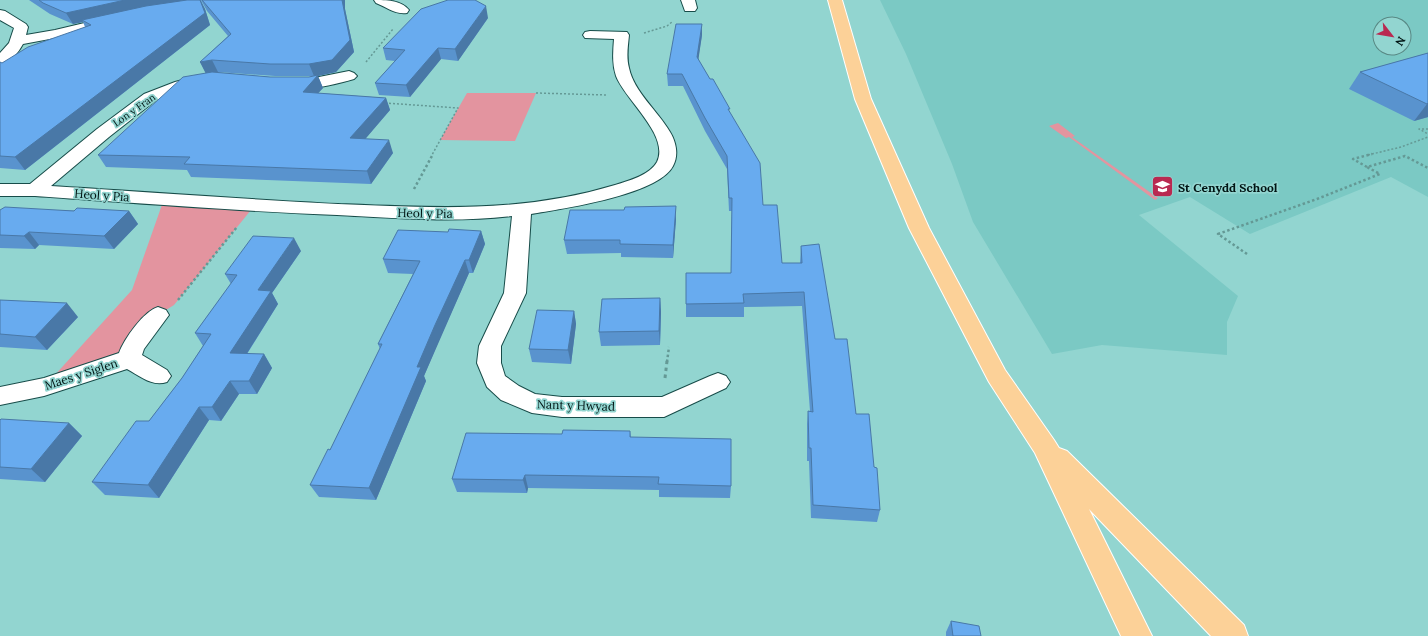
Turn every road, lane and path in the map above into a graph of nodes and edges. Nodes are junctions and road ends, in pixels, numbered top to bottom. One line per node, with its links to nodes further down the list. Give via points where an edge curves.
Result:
1 (381, 0): 4 (street)
2 (835, 0): 34 (main road, via 863,99 919,228 997,376)
3 (689, 4): 7 (path, via 667,26)
4 (402, 10): 11 (path, via 390,32 368,60)
5 (0, 14): 9 (street, via 21,27)
6 (130, 17): 9 (street)
7 (642, 33)
8 (590, 35): 15 (street, Heol y Pia, via 622,35 619,54 621,68)
9 (19, 40): 10 (street)
10 (0, 60)
11 (349, 76): 13 (street, via 314,83)
12 (211, 79): 22 (street, Lon y Fran, via 180,85 150,97)
13 (275, 83)
14 (536, 93): 15 (path)
15 (636, 96): 24 (street, Heol y Pia, via 665,136 668,156 664,167 641,183 628,188 594,197)
16 (383, 103): 25 (path, via 458,108)
17 (1428, 129): 18 (path, via 1419,129)
18 (1428, 136): 19 (path, via 1401,147 1353,159)
19 (1367, 166): 20 (path, via 1405,156); 26 (path, via 1380,174 1218,234)
20 (1428, 168)
21 (0, 190): 22 (street, Heol y Pia)
22 (35, 190): 23 (street, Heol y Pia)
23 (255, 205): 25 (street, Heol y Pia); 27 (path, via 174,305)
24 (522, 209): 25 (street, Heol y Pia, via 481,213); 32 (street, Nant y Hwyad, via 515,293 490,346 488,363 495,381 510,393 532,403 562,407 664,407)
25 (401, 213)
26 (1247, 254)
27 (158, 314): 29 (street, via 133,346)
28 (669, 347): 31 (path, via 666,377)
29 (129, 359): 30 (street, Maes y Siglen); 33 (street, Maes y Siglen, via 44,387)
30 (159, 376)
31 (661, 381)
32 (718, 382)
33 (0, 396)
34 (1045, 447): 35 (main road); 36 (main road)
35 (1137, 636)
36 (1233, 636)

